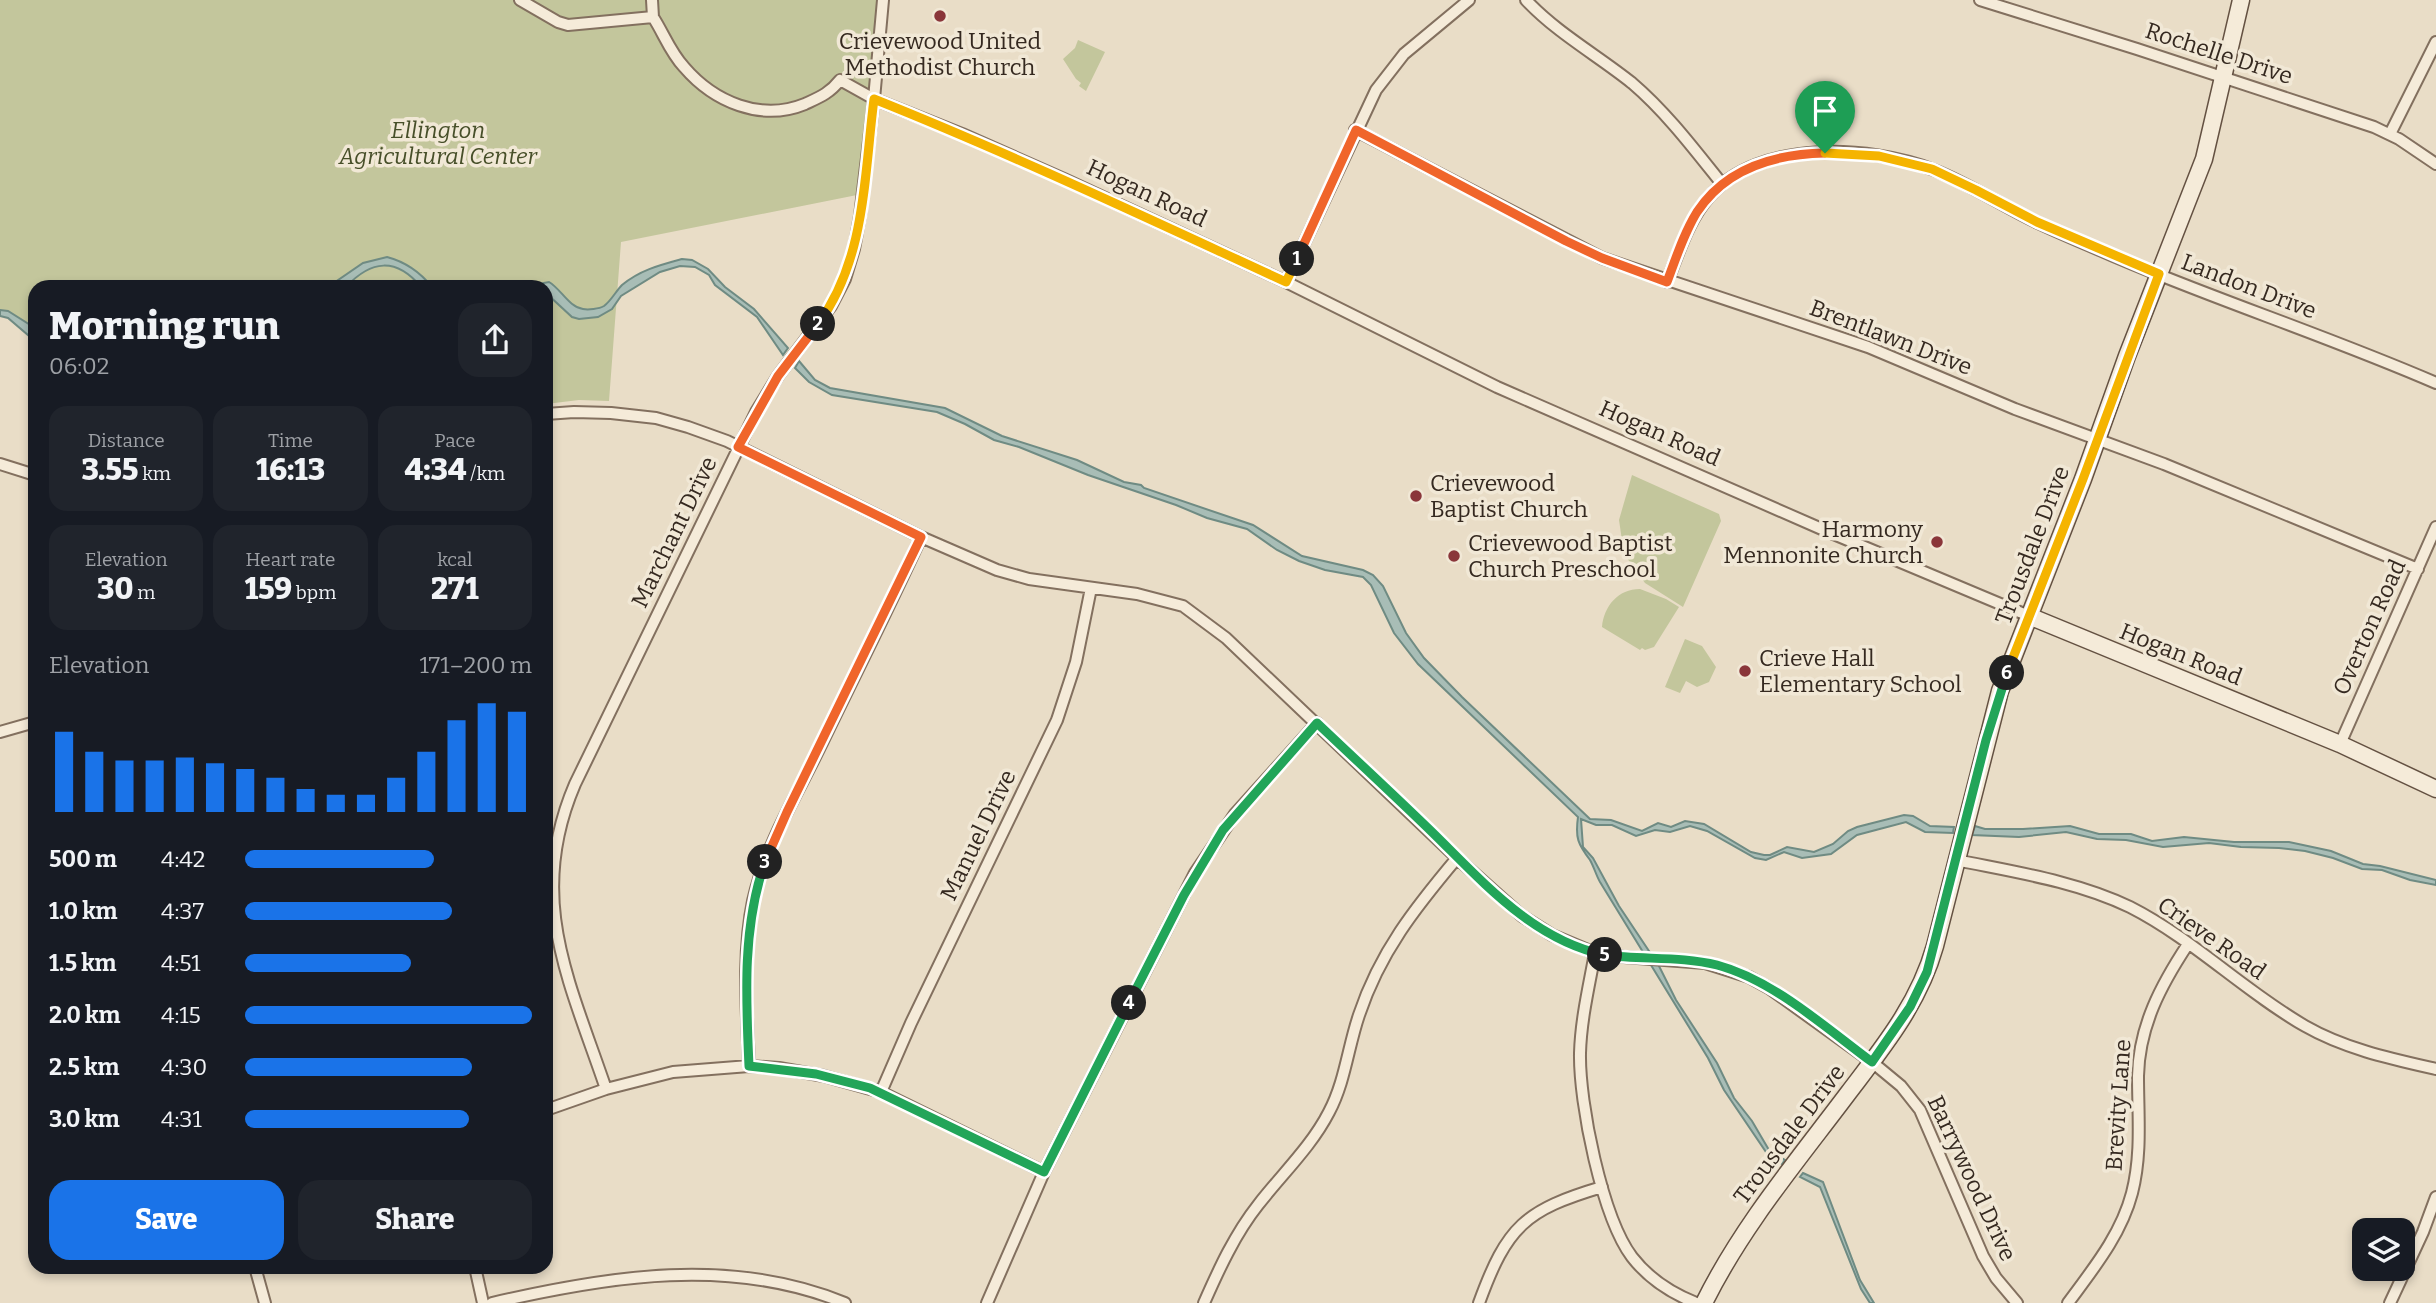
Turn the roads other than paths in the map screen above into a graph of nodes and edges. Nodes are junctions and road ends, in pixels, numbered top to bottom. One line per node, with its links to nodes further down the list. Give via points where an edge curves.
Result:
1 (520, 0): 8 (street, via 568,25)
2 (652, 0): 8 (street)
3 (883, 0): 11 (street, Marchant Drive)
4 (1469, 0): 12 (street, via 1404,54 1376,90)
5 (1526, 0): 15 (street, via 1640,90)
6 (1980, 0): 10 (street, Rochelle Drive)
7 (2241, 0): 10 (street, Trousdale Drive)
8 (653, 17): 11 (street, Hogan Road, via 685,69 717,94 747,108 773,112 799,106 825,95 840,80)
9 (2436, 42): 13 (street)
10 (2224, 77): 13 (street, Rochelle Drive); 16 (street, Trousdale Drive, via 2204,159)
11 (874, 99): 17 (street, Hogan Road, via 1066,180); 22 (street, Marchant Drive, via 858,229 845,279 831,306 771,387)
12 (1356, 130): 17 (street); 18 (street, Brentlawn Drive, via 1566,241)
13 (2390, 134): 14 (street, Rochelle Drive)
14 (2436, 164)
15 (1722, 184): 16 (street, Landon Drive, via 1734,174 1786,156 1846,153 1896,159 1946,175 2037,222); 18 (street, Landon Drive, via 1692,220)
16 (2159, 274): 19 (street, Landon Drive); 21 (street, Trousdale Drive)
17 (1286, 282): 29 (street, Hogan Road, via 1497,387)
18 (1667, 282): 21 (street, Brentlawn Drive, via 1868,347)
19 (2436, 383)
20 (553, 414): 22 (street, Barrywood Drive, via 656,418)
21 (2098, 439): 27 (street, Brentlawn Drive); 29 (street, Trousdale Drive)
22 (738, 447): 26 (street, Barrywood Drive); 37 (street, Marchant Drive, via 575,784 557,837)
23 (0, 464): 24 (street)
24 (28, 473)
25 (2436, 527): 27 (street, Overton Road)
26 (921, 537): 28 (street, Barrywood Drive, via 997,570); 42 (street, via 783,820 759,880 748,962)
27 (2418, 569): 33 (street, Overton Road)
28 (1091, 588): 30 (street, Barrywood Drive, via 1166,600 1189,609); 45 (street, Manuel Drive, via 1076,662 1057,720)
29 (2029, 616): 33 (street, Hogan Road); 36 (street, Trousdale Drive, via 2000,691)
30 (1317, 723): 35 (street, Barrywood Drive); 47 (street, via 1235,814 1209,851)
31 (28, 724): 32 (street)
32 (0, 732)
33 (2340, 744): 34 (street, Hogan Road)
34 (2436, 789)
35 (1457, 858): 40 (street, Barrywood Drive, via 1522,916); 57 (street, via 1389,946 1360,1013 1329,1111 1298,1158 1248,1218)
36 (1956, 860): 39 (street, Crieve Road, via 2096,894 2131,908); 41 (street, Trousdale Drive, via 1923,982)
37 (553, 875)
38 (553, 896): 44 (street, Marchant Drive, via 556,933 568,980)
39 (2188, 944): 43 (street, Crieve Road, via 2320,1034); 62 (street, Brevity Lane, via 2152,1005 2142,1039 2139,1158 2130,1200 2111,1242)
40 (1595, 953): 41 (street, Barrywood Drive, via 1716,965 1749,977); 48 (street, via 1580,1063)
41 (1872, 1062): 60 (street, Trousdale Drive, via 1744,1232); 61 (street, Barrywood Drive, via 1917,1106 1983,1256)
42 (749, 1066): 44 (street, via 673,1072); 45 (street, via 816,1074)
43 (2436, 1069)
44 (606, 1089): 46 (street)
45 (881, 1092): 47 (street)
46 (553, 1108)
47 (1044, 1172): 56 (street)
48 (1602, 1187): 58 (street, via 1551,1204 1526,1221 1504,1245); 59 (street, via 1617,1232 1633,1258 1661,1284)
49 (2436, 1197): 63 (street)
50 (257, 1274): 52 (street)
51 (477, 1274): 53 (street)
52 (265, 1303)
53 (484, 1303)
54 (492, 1303): 55 (street, via 595,1281 686,1274 758,1279)
55 (845, 1303)
56 (987, 1303)
57 (1204, 1303)
58 (1479, 1303)
59 (1696, 1303)
60 (1704, 1303)
61 (2017, 1303)
62 (2068, 1303)
63 (2390, 1303)

